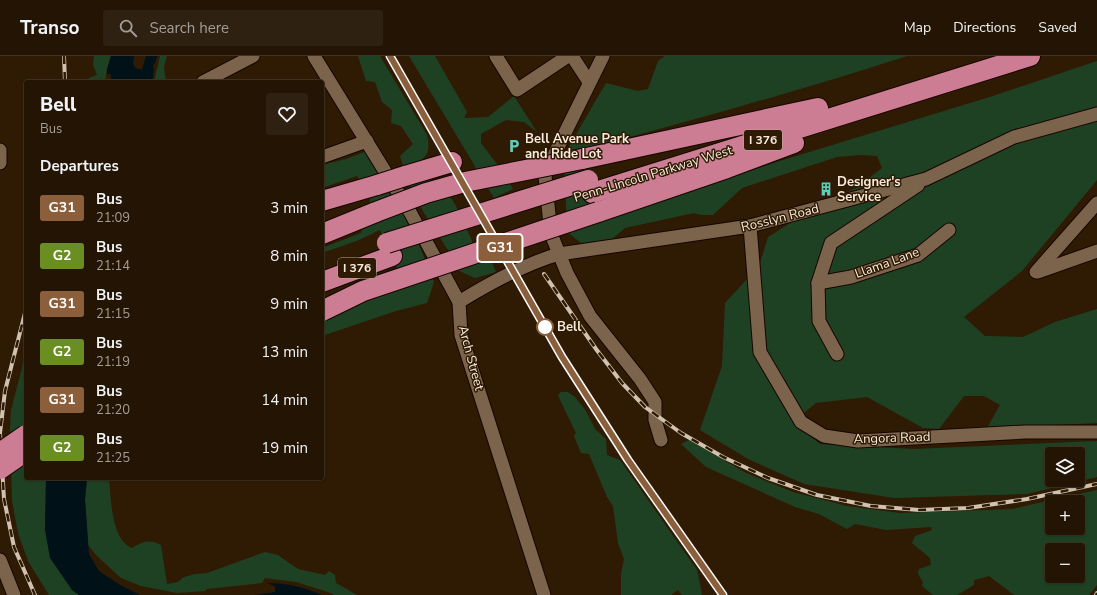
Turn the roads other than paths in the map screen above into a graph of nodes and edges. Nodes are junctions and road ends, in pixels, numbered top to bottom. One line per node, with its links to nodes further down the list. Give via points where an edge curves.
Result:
1 (253, 56): 9 (street)
2 (314, 56): 11 (street, Arch Street)
3 (496, 56): 4 (street, via 517,90)
4 (568, 56)
5 (572, 56): 10 (street)
6 (603, 56): 10 (street)
7 (986, 56): 13 (highway, Penn-Lincoln Parkway West / I 376)
8 (1030, 56): 12 (highway, Penn-Lincoln Parkway West / I 376)
9 (207, 80)
10 (589, 82): 29 (street, via 545,176 551,234)
11 (326, 84): 15 (street, Arch Street)
12 (934, 86): 21 (highway, Penn-Lincoln Parkway West / I 376); 34 (highway, bridge, via 766,154 363,291)
13 (818, 108): 21 (highway, Penn-Lincoln Parkway West / I 376); 26 (highway, bridge, via 459,183 426,193)
14 (1097, 114): 20 (street, Rosslyn Road, via 1014,137)
15 (367, 141): 17 (street); 33 (street, Arch Street, via 410,212)
16 (0, 150): 19 (street)
17 (324, 156)
18 (452, 162): 22 (highway, bridge)
19 (0, 164)
20 (926, 180): 24 (street, Rosslyn Road); 32 (street, via 831,243)
21 (590, 187): 27 (highway, Penn-Lincoln Parkway West / I 376, bridge)
22 (324, 200)
23 (1097, 203): 28 (street, via 1036,272)
24 (750, 226): 29 (street, Rosslyn Road); 36 (street, Angora Road, via 760,352 801,422 824,436 858,441 1025,432)
25 (949, 230): 32 (street, Llama Lane, via 918,255 852,277)
26 (324, 233)
27 (390, 250): 30 (highway, Penn-Lincoln Parkway West / I 376); 31 (highway, Penn-Lincoln Parkway West / I 376)
28 (1097, 250)
29 (559, 254): 33 (street, Rosslyn Road, via 517,270); 38 (street, via 590,316 640,379 654,402 655,420)
30 (324, 266)
31 (324, 281)
32 (818, 283): 35 (street, via 819,321)
33 (459, 302): 44 (street, Arch Street, via 464,342)
34 (324, 310)
35 (837, 354)
36 (1097, 432)
37 (24, 436): 39 (highway, bridge)
38 (661, 440)
39 (0, 452)
40 (24, 452): 41 (highway, bridge)
41 (0, 469)
42 (0, 560): 43 (street)
43 (14, 595)
44 (544, 595)

